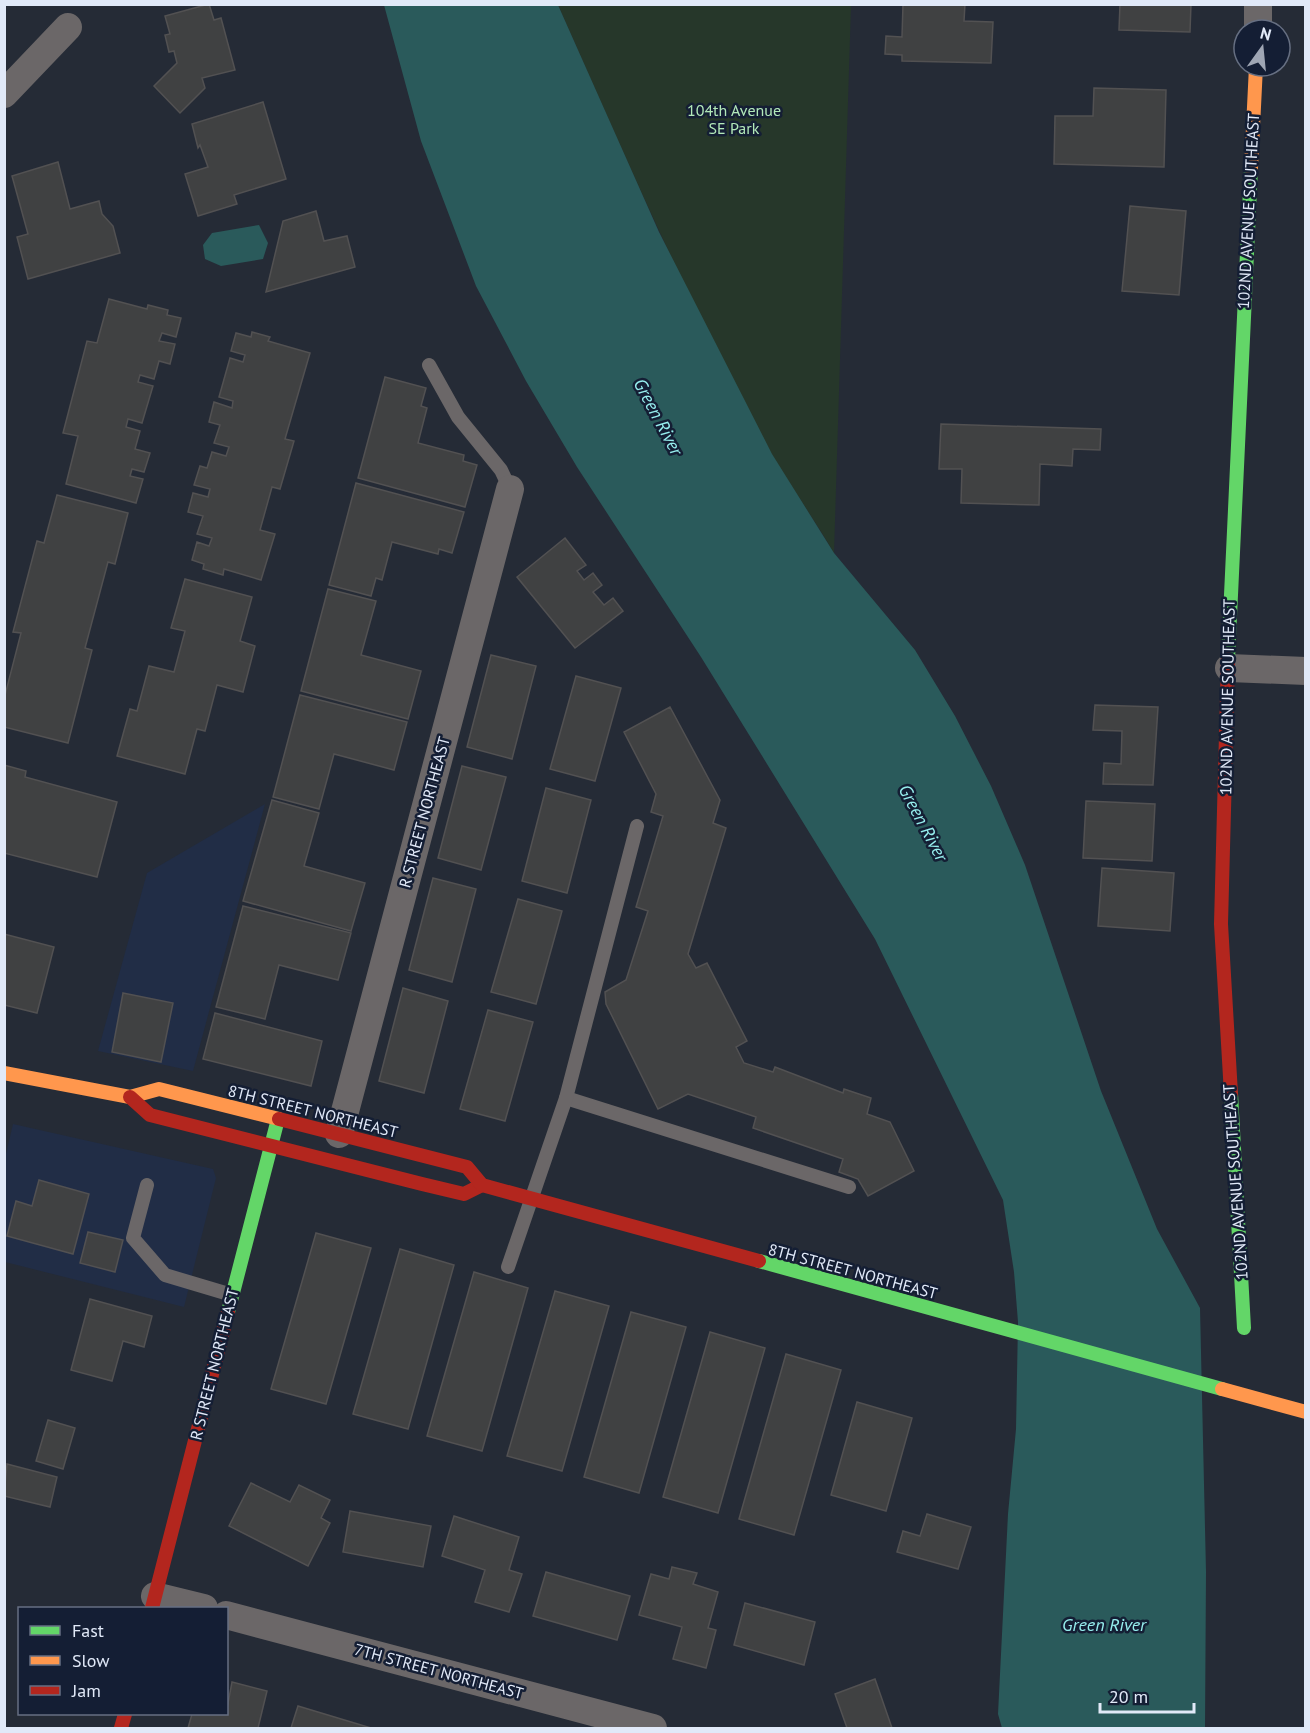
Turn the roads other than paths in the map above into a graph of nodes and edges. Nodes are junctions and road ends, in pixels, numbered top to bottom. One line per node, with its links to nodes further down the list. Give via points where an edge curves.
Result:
1 (68, 27): 3 (street)
2 (1255, 78): 6 (street, 102ND AVENUE SOUTHEAST, via 1230,570)
3 (4, 94)
4 (429, 365): 5 (lane, via 458,417 501,470)
5 (510, 489): 13 (street, R STREET NORTHEAST)
6 (1229, 668): 7 (street); 21 (street, 102ND AVENUE SOUTHEAST, via 1221,924)
7 (1305, 671)
8 (637, 826): 11 (lane)
9 (4, 1073): 10 (street, 8TH STREET NORTHEAST)
10 (130, 1097): 12 (street, 8TH STREET NORTHEAST, via 159,1089); 14 (street, 8TH STREET NORTHEAST, via 150,1115)
11 (566, 1098): 17 (lane); 18 (lane)
12 (278, 1119): 13 (street, 8TH STREET NORTHEAST); 14 (street, R STREET NORTHEAST)
13 (339, 1134): 16 (street, 8TH STREET NORTHEAST, via 467,1167)
14 (271, 1146): 16 (street, 8TH STREET NORTHEAST, via 464,1194); 20 (street, R STREET NORTHEAST)
15 (147, 1185): 20 (lane, via 133,1238 165,1275)
16 (482, 1185): 18 (street, 8TH STREET NORTHEAST)
17 (849, 1187)
18 (531, 1199): 19 (lane); 22 (street, 8TH STREET NORTHEAST)
19 (508, 1267)
20 (232, 1295): 23 (street, R STREET NORTHEAST)
21 (1244, 1328)
22 (1305, 1412)
23 (154, 1602): 24 (street)
24 (196, 1607)
25 (228, 1616): 26 (street, 7TH STREET NORTHEAST)
26 (653, 1728)

